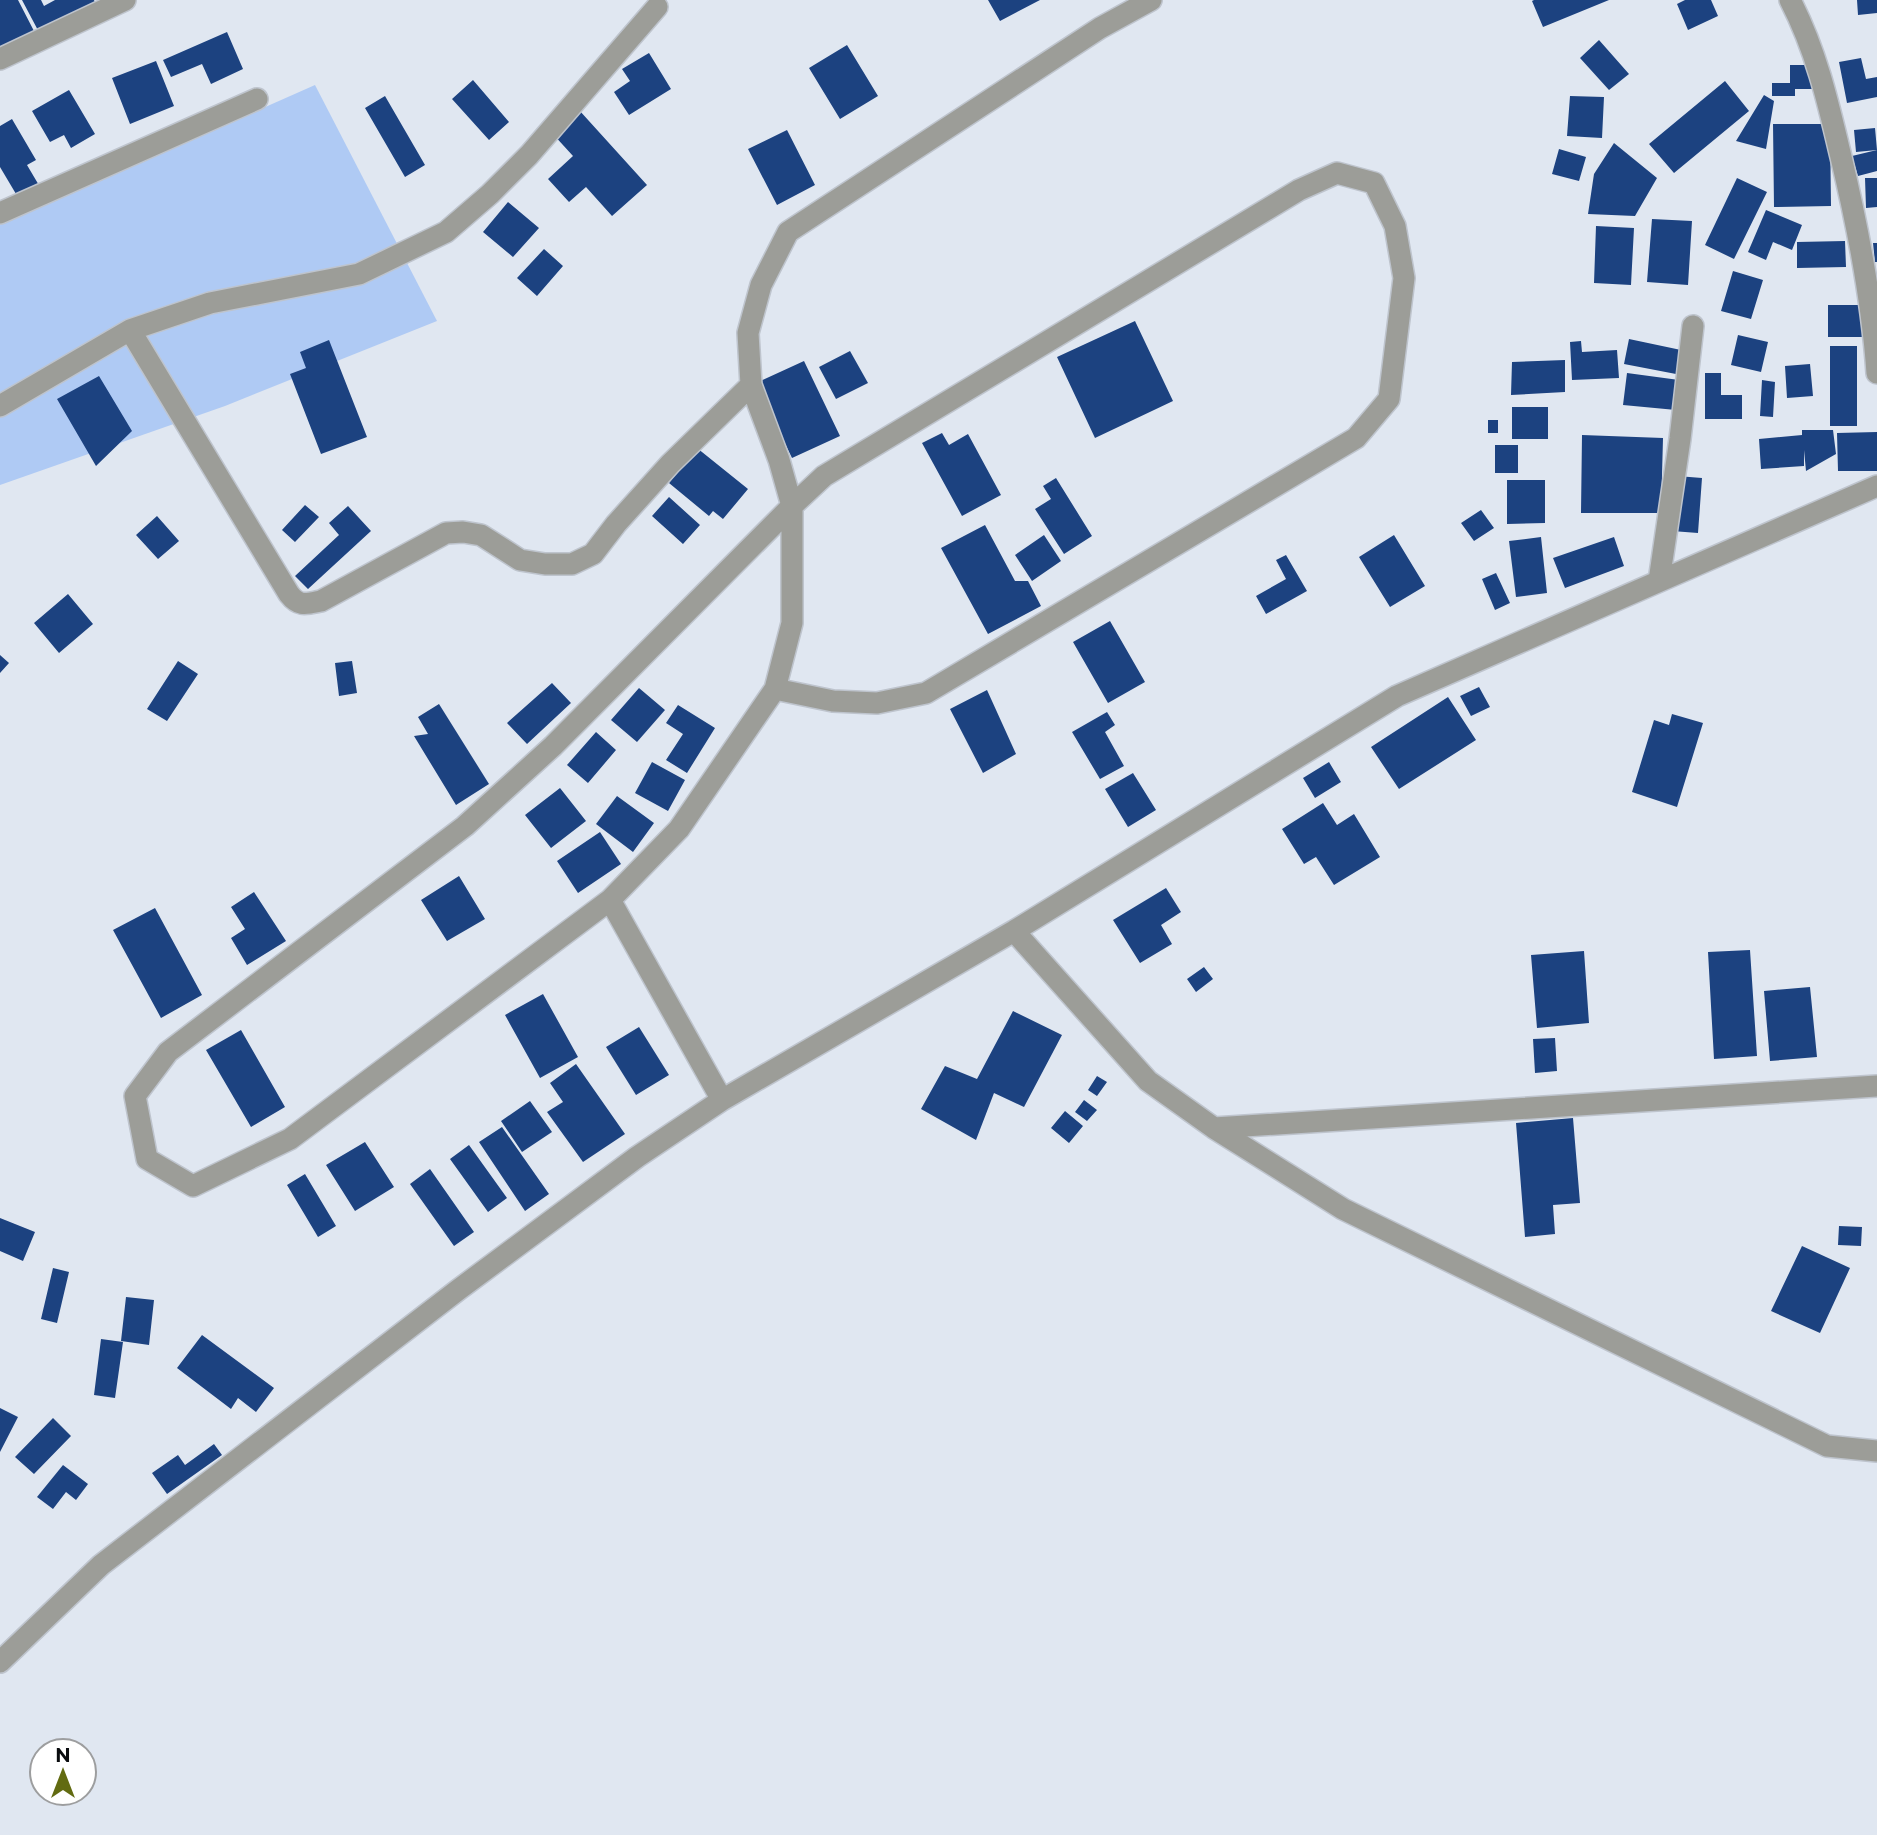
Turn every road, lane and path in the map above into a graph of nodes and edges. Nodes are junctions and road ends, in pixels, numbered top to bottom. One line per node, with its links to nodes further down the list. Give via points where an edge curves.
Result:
1 (125, 0): 5 (street)
2 (1151, 0): 11 (street, via 1100,28 788,232 761,285 748,333)
3 (1790, 0): 10 (street, via 1813,49 1827,97 1866,275)
4 (657, 7): 9 (street, via 529,155 446,232 359,274 210,303)
5 (0, 59)
6 (257, 99): 7 (street)
7 (0, 213)
8 (1693, 326): 15 (street)
9 (130, 330): 11 (street, via 289,594 303,605 321,601 446,533 481,535 520,560 545,564 572,564 593,554 670,464); 12 (street)
10 (1877, 373)
11 (751, 385): 14 (street)
12 (0, 406)
13 (1877, 486): 15 (street)
14 (792, 506): 16 (street, via 792,623); 16 (street, via 824,476 1300,190 1337,173 1374,183 1395,226 1404,278 1389,400 1356,438 926,693 877,703 833,701); 17 (street, via 553,746 465,826 168,1052 135,1096 146,1159 193,1185 290,1139)
15 (1659, 581): 18 (street, via 1396,696)
16 (775, 689): 17 (street, via 678,829)
17 (610, 900): 20 (street)
18 (1014, 931): 20 (street); 21 (street, via 1148,1081)
19 (1877, 1086): 21 (street)
20 (722, 1100): 23 (street, via 458,1290 101,1565)
21 (1214, 1128): 22 (street, via 1343,1209 1827,1446)
22 (1877, 1451)
23 (0, 1662)

